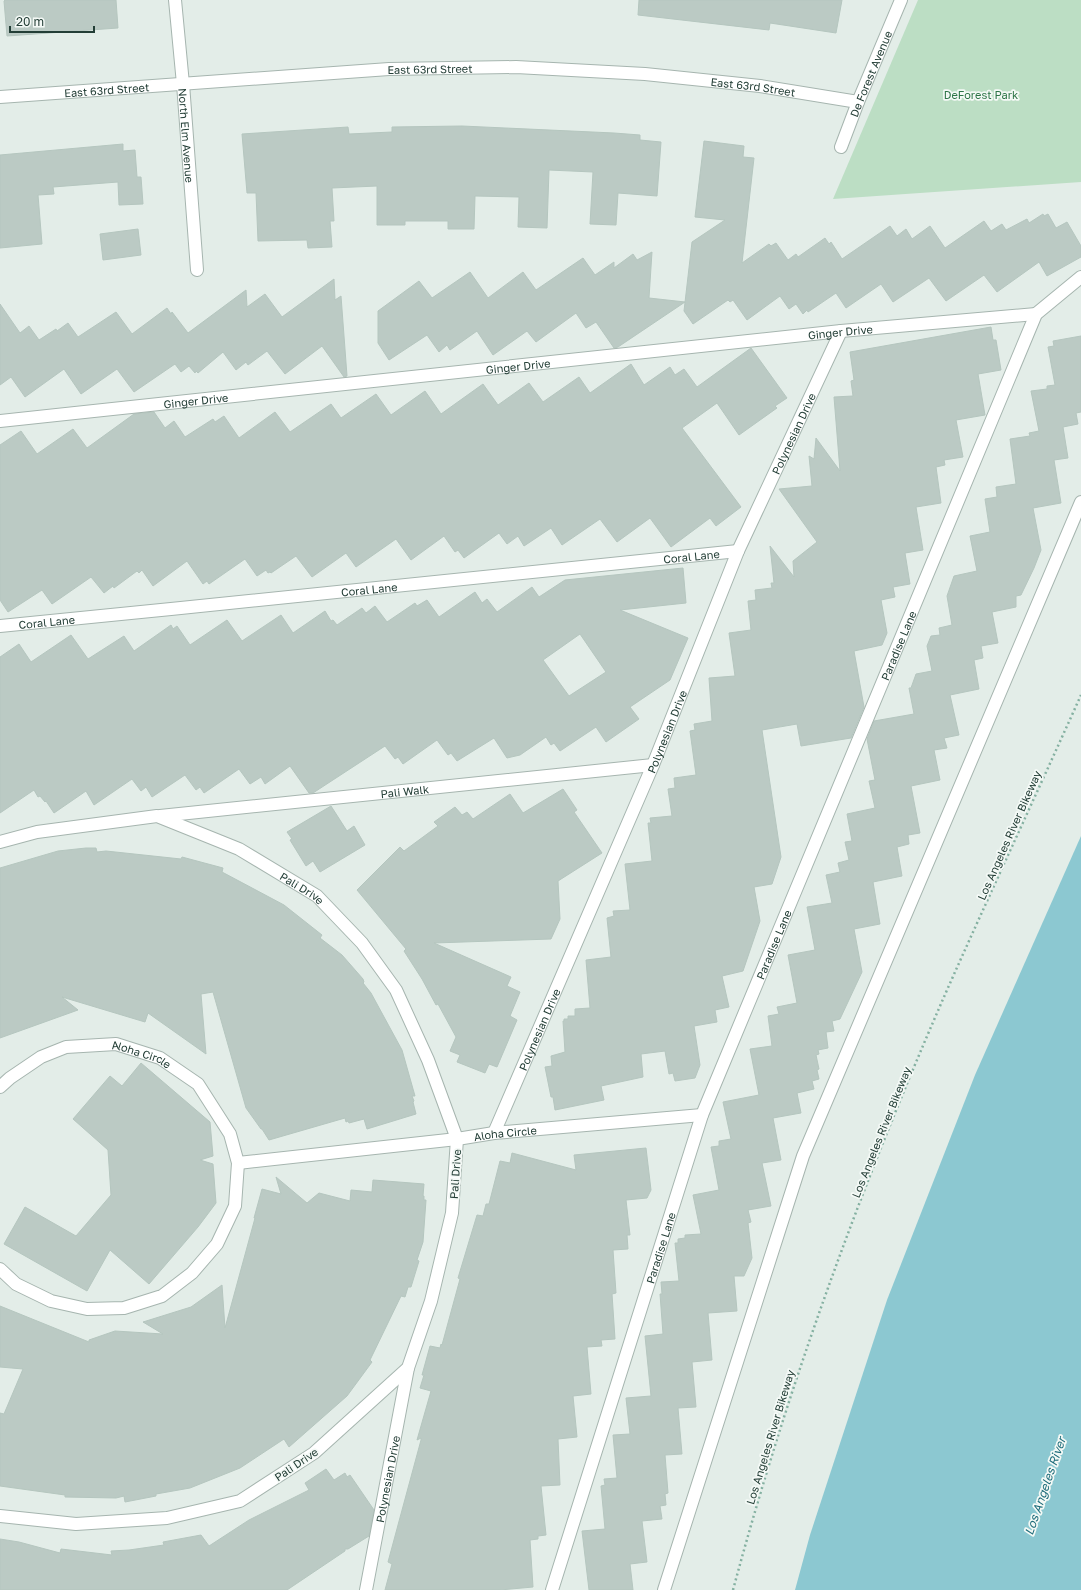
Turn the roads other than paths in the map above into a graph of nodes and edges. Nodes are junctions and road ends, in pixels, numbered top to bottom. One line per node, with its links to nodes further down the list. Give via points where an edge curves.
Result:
1 (175, 0): 3 (street, North Elm Avenue)
2 (901, 0): 5 (street, De Forest Avenue)
3 (183, 84): 4 (street, East 63rd Street); 5 (street, East 63rd Street, via 389,69 516,68 644,74 744,84); 7 (street, North Elm Avenue)
4 (0, 97)
5 (858, 102): 6 (street, De Forest Avenue)
6 (841, 147)
7 (197, 270)
8 (1081, 277): 9 (street)
9 (1036, 314): 10 (street, Ginger Drive); 19 (street, Paradise Lane)
10 (841, 331): 11 (street, Ginger Drive); 13 (street, Polynesian Drive)
11 (0, 421)
12 (1081, 502): 28 (street, via 803,1156)
13 (738, 551): 14 (street, Coral Lane); 15 (street, Polynesian Drive)
14 (0, 626)
15 (653, 764): 16 (street, Pali Walk); 20 (street, Polynesian Drive)
16 (157, 816): 17 (street, Pali Drive, via 37,832); 21 (street, Pali Drive, via 239,849 317,896 357,938 396,990 428,1060)
17 (0, 842)
18 (0, 1087): 22 (street, Aloha Circle, via 41,1057 66,1047 116,1044 160,1058 198,1084 230,1134)
19 (702, 1115): 20 (street, Aloha Circle); 27 (street, Paradise Lane)
20 (494, 1133): 21 (street, Aloha Circle)
21 (457, 1139): 22 (street, Aloha Circle); 24 (street, Pali Drive, via 452,1212 431,1301)
22 (238, 1163): 23 (street, Aloha Circle, via 235,1206 217,1244 192,1273 162,1296 124,1308 87,1309 51,1301 16,1284)
23 (0, 1269)
24 (408, 1368): 25 (street, Pali Drive, via 314,1453 240,1500 167,1518 76,1524); 26 (street, Polynesian Drive)
25 (0, 1516)
26 (366, 1590)
27 (552, 1590)
28 (664, 1590)

